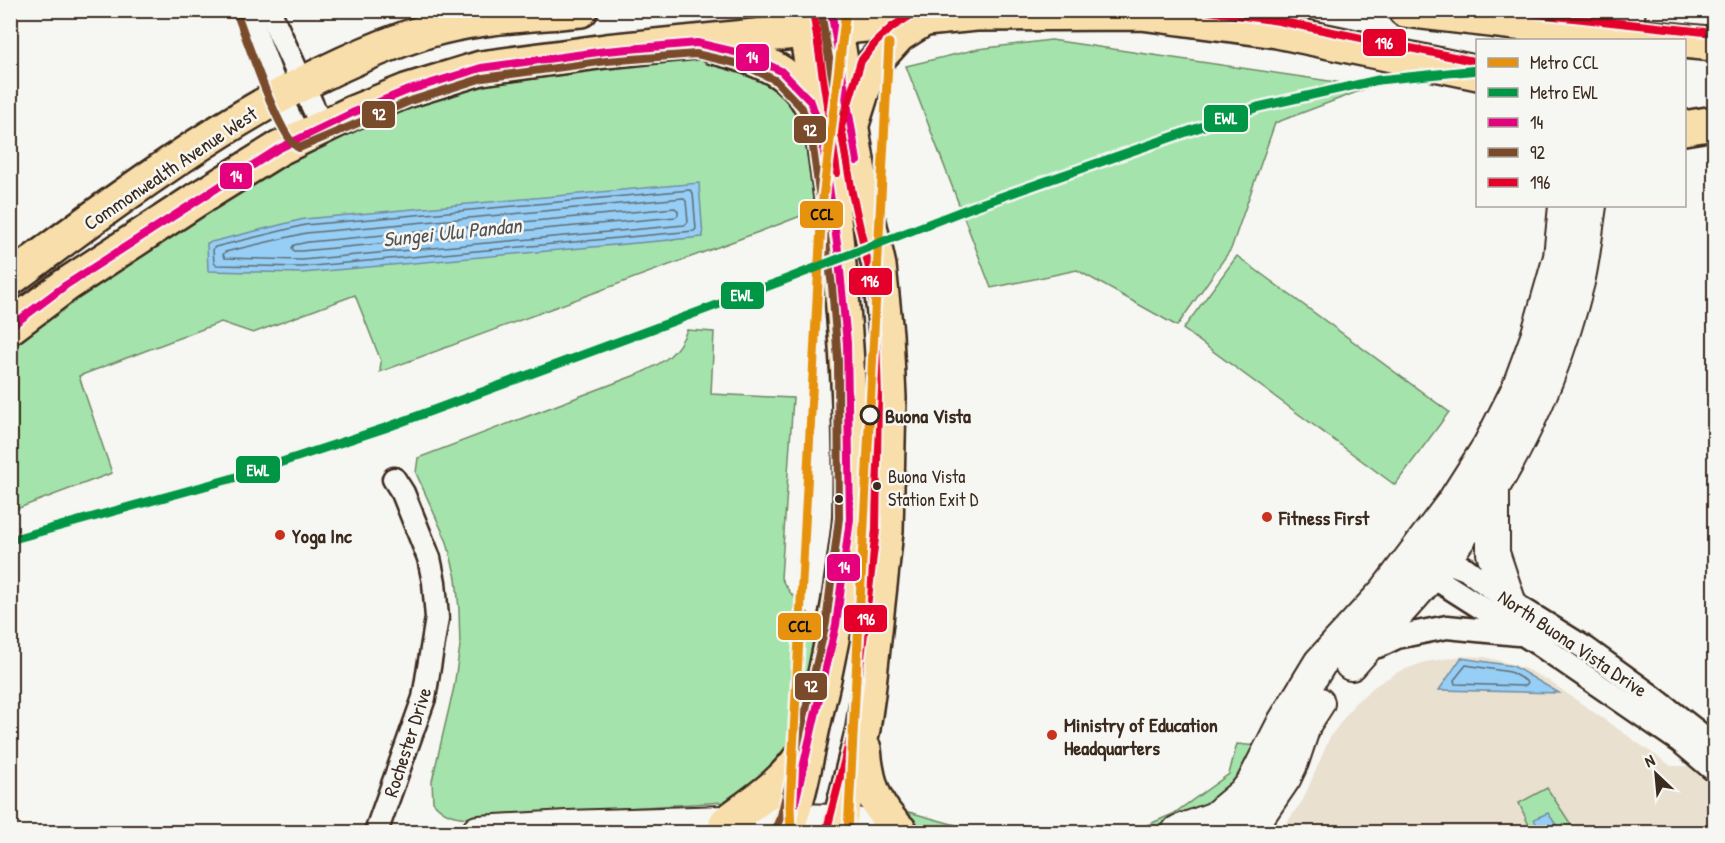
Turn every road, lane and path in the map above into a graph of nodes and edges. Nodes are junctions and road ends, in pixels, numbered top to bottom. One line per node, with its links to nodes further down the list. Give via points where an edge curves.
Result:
1 (247, 10): 16 (street)
2 (269, 10): 16 (street)
3 (580, 10): 16 (main road, Commonwealth Avenue West, via 511,16 429,31 362,56)
4 (1405, 10): 9 (main road)
5 (1653, 10): 12 (main road, via 1670,27)
6 (819, 19): 7 (main road, Commonwealth Avenue West); 13 (main road, Commonwealth Avenue West); 22 (main road)
7 (925, 19): 14 (main road, Commonwealth Avenue West, via 976,14 1141,13 1277,31); 22 (main road, via 899,35 870,67)
8 (1613, 28): 9 (main road); 10 (main road)
9 (1541, 33)
10 (1684, 39)
11 (1686, 39): 12 (main road)
12 (1704, 42)
13 (697, 43): 22 (main road, via 748,55 781,71); 23 (main road, Commonwealth Avenue West, via 481,68 406,91)
14 (1438, 65): 15 (main road, Commonwealth Avenue West); 17 (main road)
15 (1476, 73)
16 (290, 91): 23 (street); 26 (main road, Commonwealth Avenue West, via 179,158)
17 (1476, 96)
18 (1686, 104): 19 (main road)
19 (1714, 106)
20 (1714, 123): 21 (main road)
21 (1686, 128)
22 (836, 130): 36 (main road, via 862,191 879,266 889,398 886,531); 37 (main road, via 840,273 847,343 850,519 836,625)
23 (311, 133): 27 (main road, Commonwealth Avenue West, via 278,149 186,207 66,285)
24 (1565, 207): 28 (street)
25 (1590, 207): 28 (street, via 1579,279)
26 (10, 279)
27 (10, 327)
28 (1548, 342): 30 (street, via 1535,405); 31 (street)
29 (394, 479): 43 (street, Rochester Drive, via 429,558 437,618 424,698)
30 (1493, 490): 31 (street); 32 (street, via 1493,553)
31 (1432, 545): 32 (street, North Buona Vista Drive); 33 (street, North Buona Vista Drive); 35 (street, North Buona Vista Drive); 47 (street, via 1320,663 1284,722 1254,783 1215,818)
32 (1509, 601): 38 (street, North Buona Vista Drive, via 1585,648)
33 (1523, 635): 34 (street, North Buona Vista Drive, via 1447,627 1397,637); 39 (street, North Buona Vista Drive, via 1681,742)
34 (1378, 646): 35 (street, North Buona Vista Drive)
35 (1351, 664): 48 (street, North Buona Vista Drive, via 1325,688 1305,723 1278,789 1255,821)
36 (863, 729): 42 (main road); 46 (main road, via 872,793 882,812)
37 (809, 744): 40 (main road, via 782,781); 41 (main road)
38 (1714, 745)
39 (1714, 770)
40 (726, 823): 41 (street); 44 (street)
41 (788, 826): 42 (street)
42 (839, 827): 45 (street)
43 (376, 832)
44 (478, 832)
45 (896, 832)
46 (901, 832)
47 (1178, 832)
48 (1239, 832)

